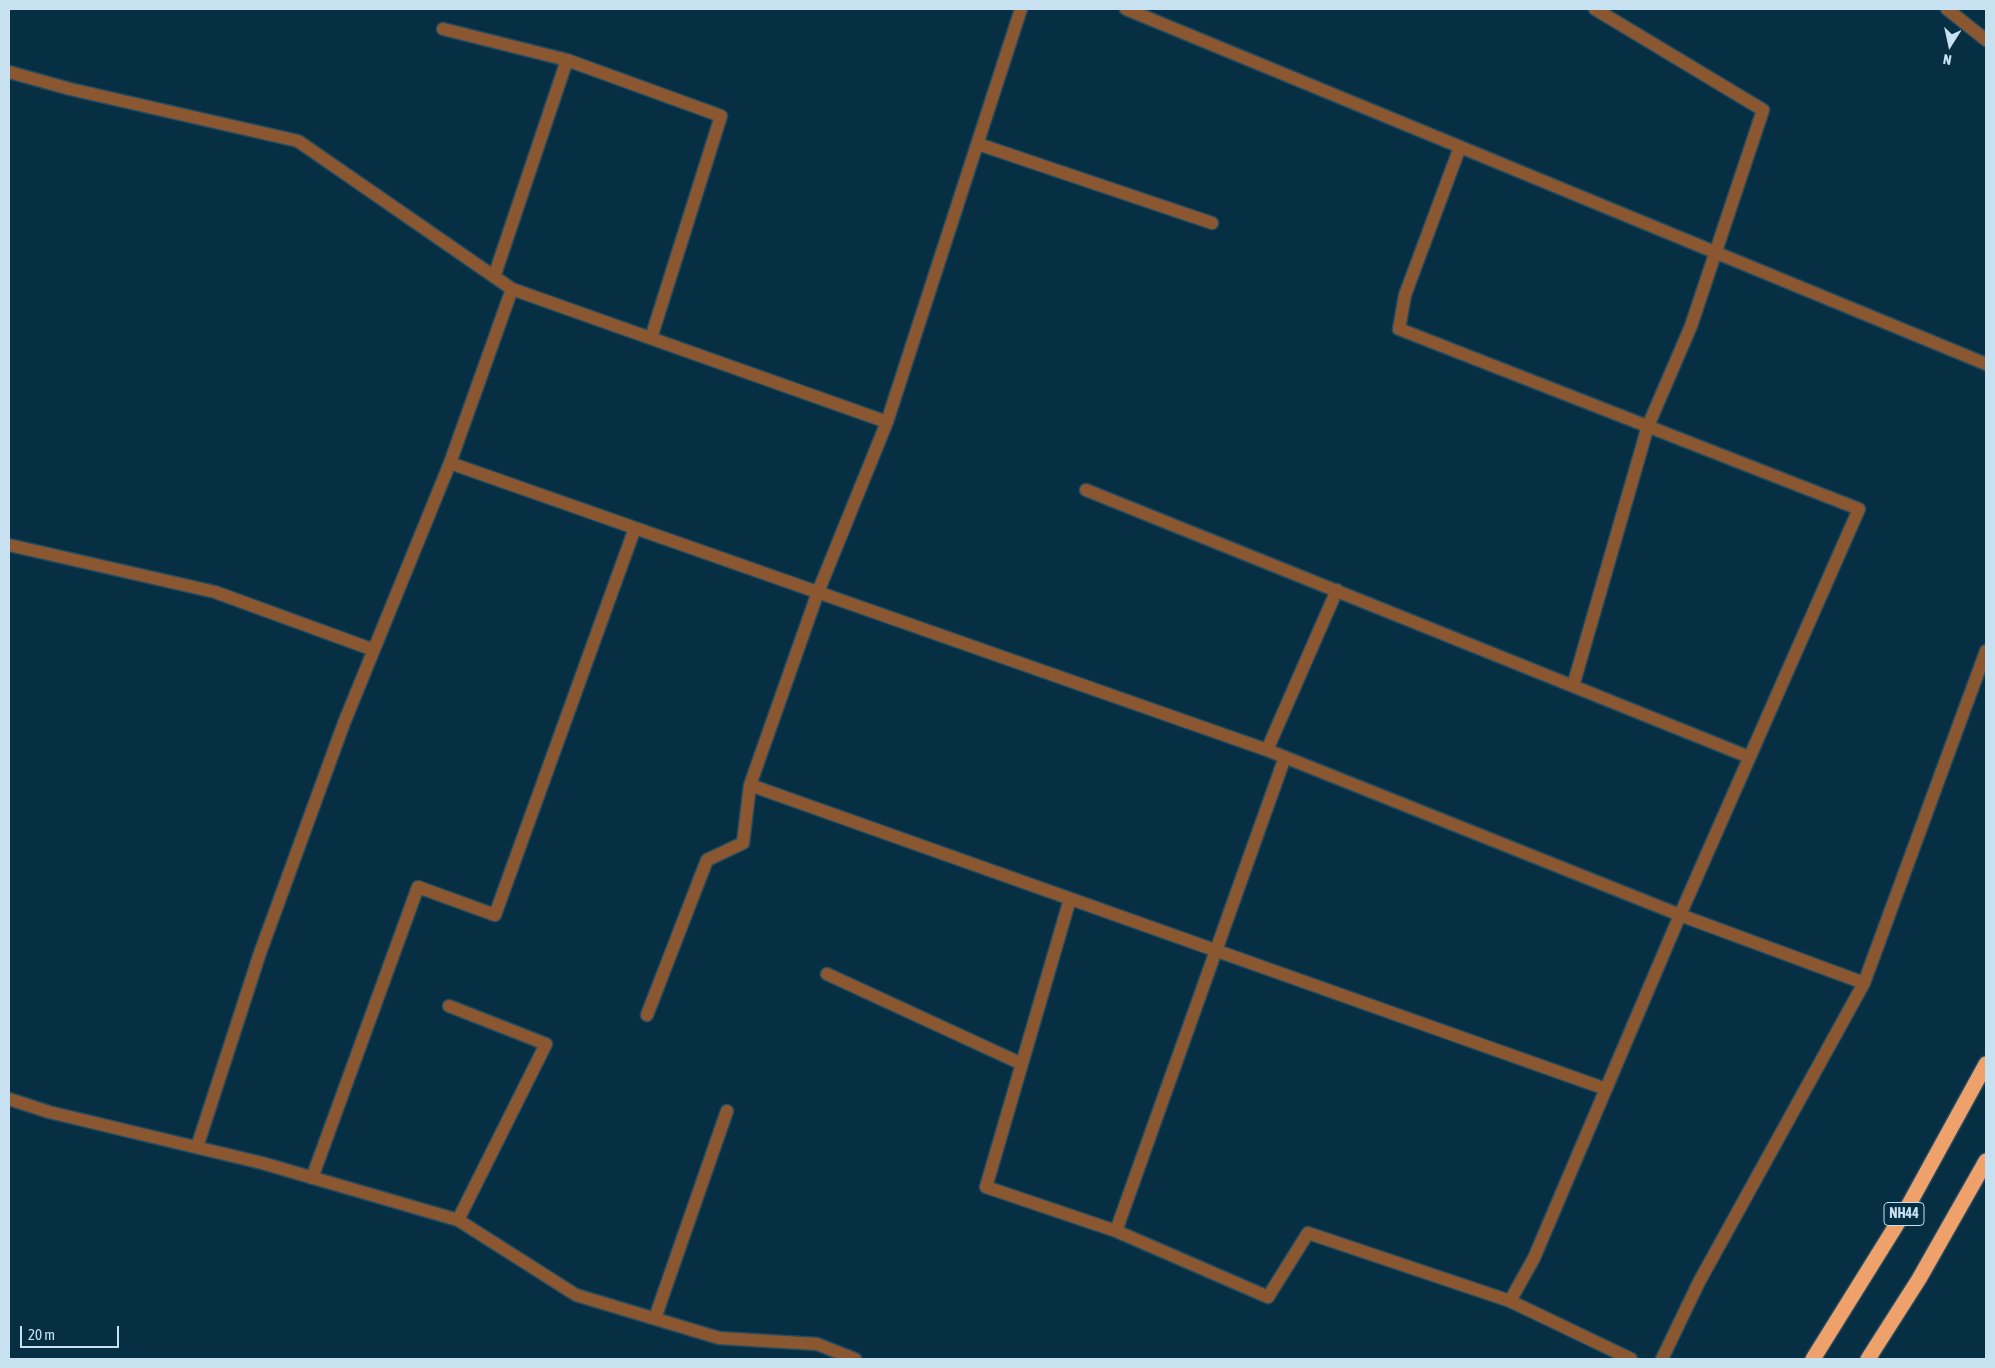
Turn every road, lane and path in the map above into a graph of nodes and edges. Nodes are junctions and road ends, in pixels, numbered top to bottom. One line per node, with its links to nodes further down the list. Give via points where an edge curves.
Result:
1 (1021, 9): 9 (street)
2 (1126, 9): 10 (street)
3 (1595, 9): 12 (street, via 1763,110)
4 (1947, 9): 6 (street)
5 (443, 29): 7 (street)
6 (1986, 40)
7 (567, 60): 13 (street); 15 (street, via 721,116)
8 (9, 72): 13 (street, via 298,141)
9 (978, 144): 11 (street); 17 (street)
10 (1460, 147): 12 (street); 18 (street, via 1404,295 1398,329)
11 (1212, 223)
12 (1716, 252): 16 (street); 18 (street, via 1691,326)
13 (494, 276): 14 (street)
14 (512, 288): 15 (street); 19 (street)
15 (651, 338): 17 (street)
16 (1986, 364)
17 (887, 422): 24 (street)
18 (1648, 426): 27 (street); 30 (street, via 1859,509)
19 (450, 463): 21 (street); 25 (street)
20 (1086, 490): 23 (street)
21 (635, 528): 24 (street); 46 (street, via 495,916 418,887)
22 (9, 545): 25 (street, via 215,592)
23 (1337, 590): 27 (street); 28 (street)
24 (818, 592): 28 (street); 31 (street)
25 (374, 650): 44 (street, via 344,722 260,953)
26 (1986, 651): 36 (street)
27 (1573, 686): 30 (street)
28 (1267, 750): 29 (street)
29 (1285, 757): 33 (street); 34 (street)
30 (1749, 757): 33 (street)
31 (750, 785): 32 (street); 38 (street, via 743,843 707,860)
32 (1070, 899): 34 (street); 39 (street)
33 (1680, 915): 36 (street); 41 (street)
34 (1216, 952): 41 (street); 48 (street)
35 (827, 974): 39 (street)
36 (1864, 983): 53 (street, via 1700,1282)
37 (450, 1006): 47 (street, via 546,1044)
38 (647, 1015)
39 (1022, 1064): 48 (street, via 986,1187)
40 (1986, 1064): 54 (highway, NH44, via 1907,1208)
41 (1606, 1089): 49 (street, via 1534,1258)
42 (9, 1099): 44 (street, via 49,1112)
43 (727, 1110): 50 (street)
44 (197, 1147): 46 (street)
45 (1986, 1161): 55 (highway, NH44)
46 (312, 1178): 47 (street)
47 (458, 1220): 50 (street, via 576,1295)
48 (1116, 1231): 49 (street, via 1268,1297 1308,1233)
49 (1510, 1301): 52 (street)
50 (654, 1318): 51 (street, via 719,1338 817,1344)
51 (855, 1359)
52 (1631, 1359)
53 (1662, 1359)
54 (1813, 1359)
55 (1868, 1359)

